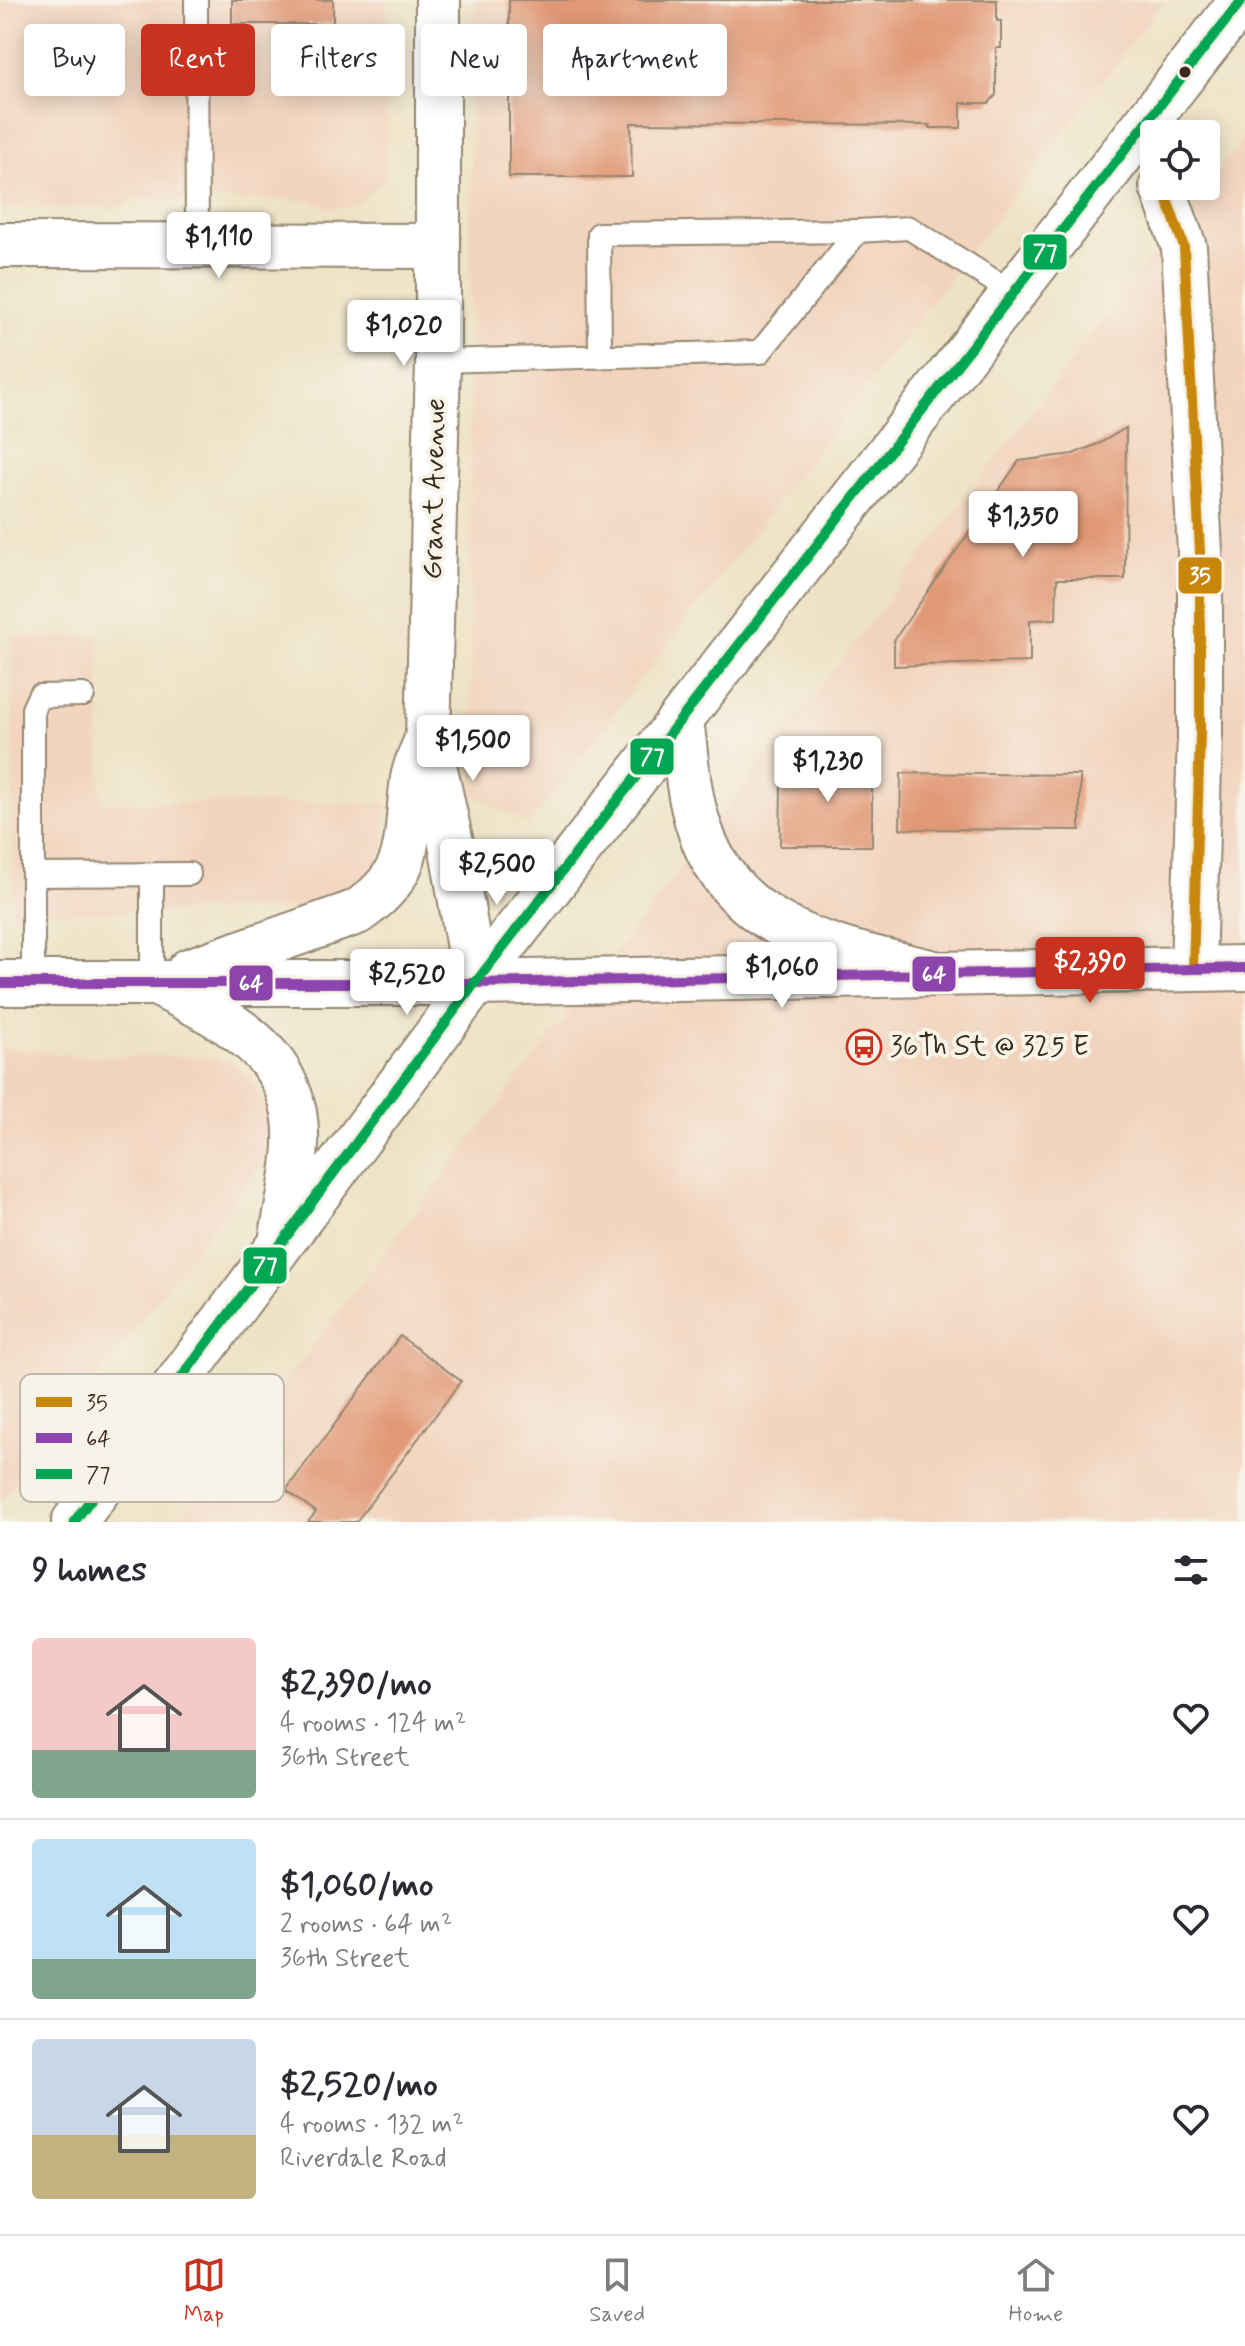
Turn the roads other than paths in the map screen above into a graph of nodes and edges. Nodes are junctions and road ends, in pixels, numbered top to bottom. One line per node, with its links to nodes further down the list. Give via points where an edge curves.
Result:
1 (196, 0): 9 (lane)
2 (438, 0): 10 (main road, Grant Avenue)
3 (1242, 0): 4 (main road)
4 (1164, 120)
5 (1140, 154): 11 (main road)
6 (1167, 200): 21 (main road, via 1184,247 1200,552)
7 (858, 231): 11 (lane, via 909,228); 12 (lane, via 760,352); 12 (lane, via 599,234)
8 (0, 245): 9 (main road)
9 (197, 246): 10 (main road)
10 (438, 246): 13 (main road, Grant Avenue)
11 (1015, 294): 15 (main road)
12 (600, 357): 13 (lane)
13 (438, 361): 16 (main road, Grant Avenue)
14 (83, 695): 18 (lane, via 39,696 33,709)
15 (681, 720): 22 (main road, via 698,827 723,875 745,899 798,936); 25 (main road)
16 (428, 737): 24 (main road, via 414,775 404,854 386,888 372,901 357,912); 25 (main road)
17 (189, 874): 19 (lane)
18 (33, 875): 19 (lane); 23 (lane)
19 (152, 875): 24 (lane)
20 (1245, 968): 21 (main road)
21 (1193, 969): 22 (main road)
22 (934, 973): 25 (main road)
23 (17, 983): 24 (main road)
24 (154, 983): 25 (main road); 26 (main road, via 252,1038 286,1089 296,1143)
25 (475, 983): 26 (main road)
26 (281, 1244): 27 (main road)
27 (184, 1374)
28 (89, 1502): 29 (main road)
29 (74, 1522)

